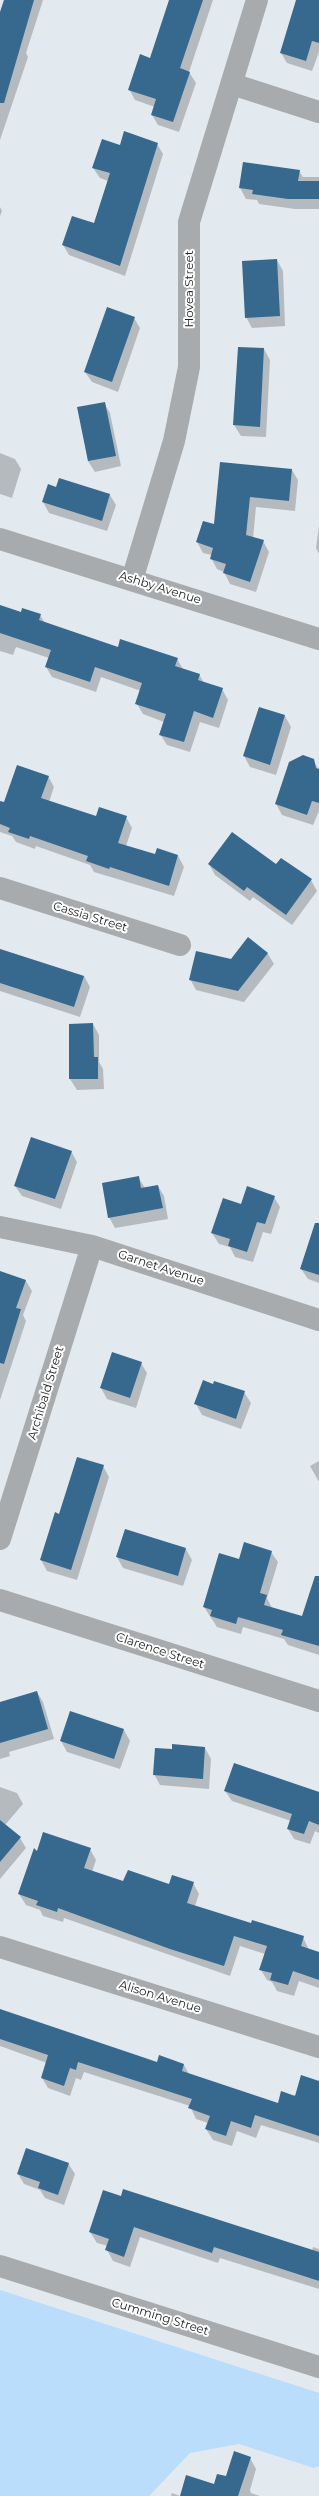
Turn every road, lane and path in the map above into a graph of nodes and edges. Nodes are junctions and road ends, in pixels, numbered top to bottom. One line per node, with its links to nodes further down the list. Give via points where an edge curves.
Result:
1 (257, 0): 2 (street, Hovea Street)
2 (232, 84): 3 (street); 5 (street, Hovea Street, via 190,222 189,367 174,441)
3 (319, 112)
4 (0, 538): 5 (street, Ashby Avenue)
5 (132, 580): 6 (street, Ashby Avenue)
6 (319, 639)
7 (0, 888): 8 (street, Cassia Street)
8 (180, 945)
9 (0, 1227): 10 (street, Garnet Avenue)
10 (92, 1246): 11 (street, Garnet Avenue); 12 (street, Archibald Street)
11 (319, 1320)
12 (0, 1539)
13 (0, 1600): 14 (street, Clarence Street)
14 (319, 1701)
15 (0, 1947): 16 (street, Alison Avenue)
16 (319, 2047)
17 (0, 2266): 18 (street, Cumming Street)
18 (319, 2367)

